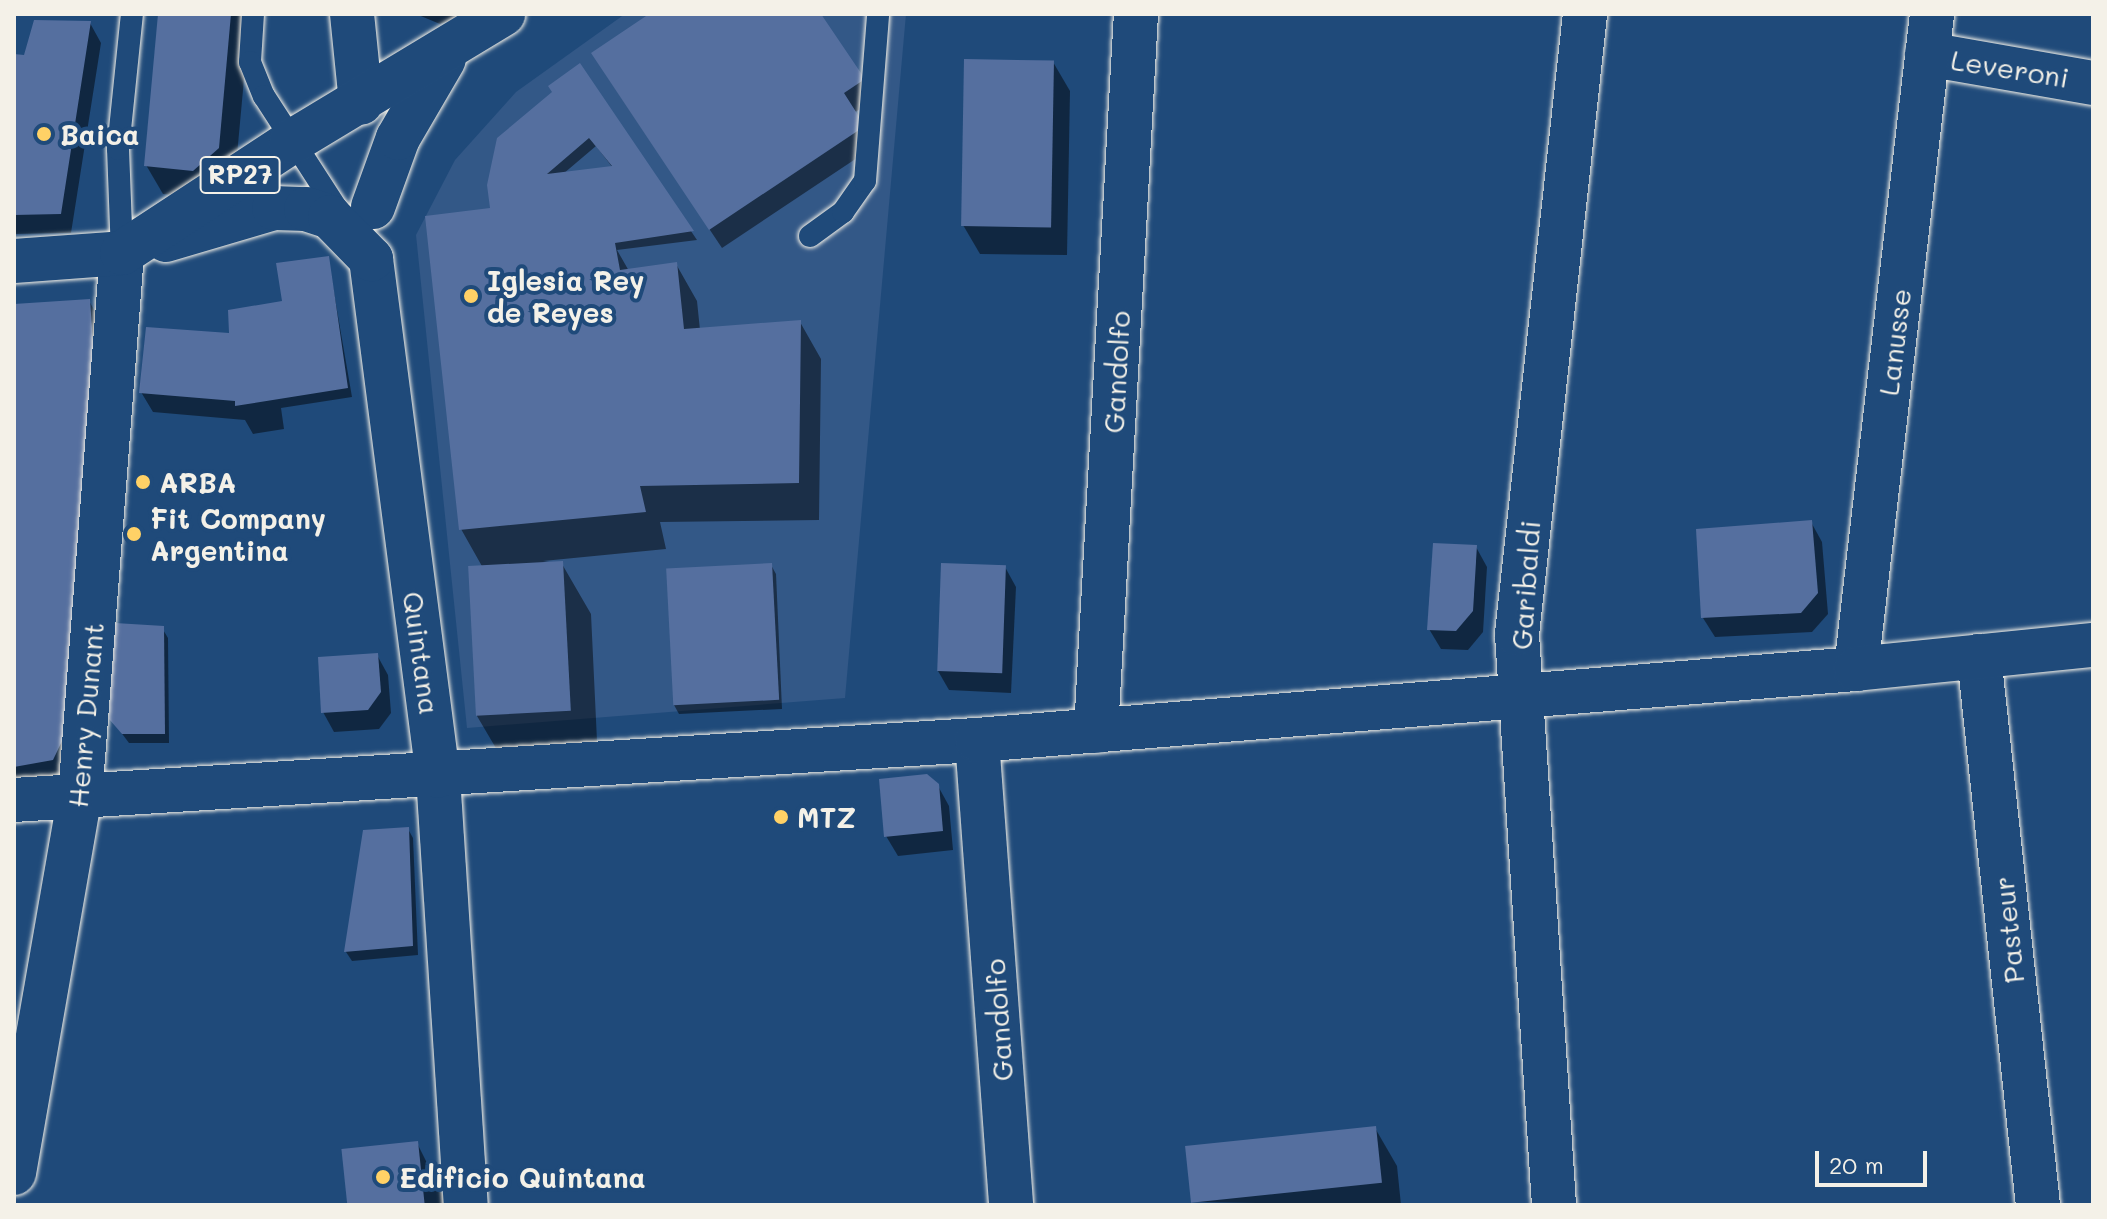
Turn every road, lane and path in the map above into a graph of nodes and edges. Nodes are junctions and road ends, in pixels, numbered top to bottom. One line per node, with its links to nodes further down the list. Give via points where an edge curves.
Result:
1 (132, 14): 15 (lane, via 118,149)
2 (253, 14): 12 (lane, via 250,62)
3 (352, 14): 11 (street, Quintana)
4 (503, 14): 9 (street, RP27)
5 (878, 14): 14 (lane, via 865,181 843,212)
6 (1136, 14): 22 (street, Gandolfo)
7 (1585, 14): 21 (street, Garibaldi, via 1517,634)
8 (1924, 25): 10 (street, Leveroni); 20 (street, Lanusse)
9 (452, 49): 11 (street, RP27); 13 (street, RP27, via 409,115)
10 (2093, 83)
11 (361, 103): 12 (street, RP27); 13 (street, Quintana / RP27)
12 (291, 142): 15 (street, RP27); 16 (lane)
13 (373, 207): 16 (street, Quintana / RP27)
14 (810, 236)
15 (122, 253): 16 (street, RP27, via 274,208 306,209 330,217); 17 (street, RP27); 25 (street, Henry Dunant)
16 (371, 259): 24 (street, Quintana / RP27)
17 (14, 261)
18 (2093, 645): 19 (street)
19 (1979, 656): 20 (street); 31 (street, Pasteur)
20 (1856, 669): 21 (street)
21 (1521, 696): 22 (street); 30 (street, Garibaldi)
22 (1096, 731): 23 (street)
23 (977, 740): 24 (street); 29 (street, Gandolfo)
24 (438, 776): 25 (street); 28 (street, Quintana)
25 (80, 796): 26 (street); 27 (street, Henry Dunant)
26 (14, 800)
27 (14, 1173)
28 (466, 1205)
29 (1011, 1205)
30 (1554, 1205)
31 (2038, 1205)

